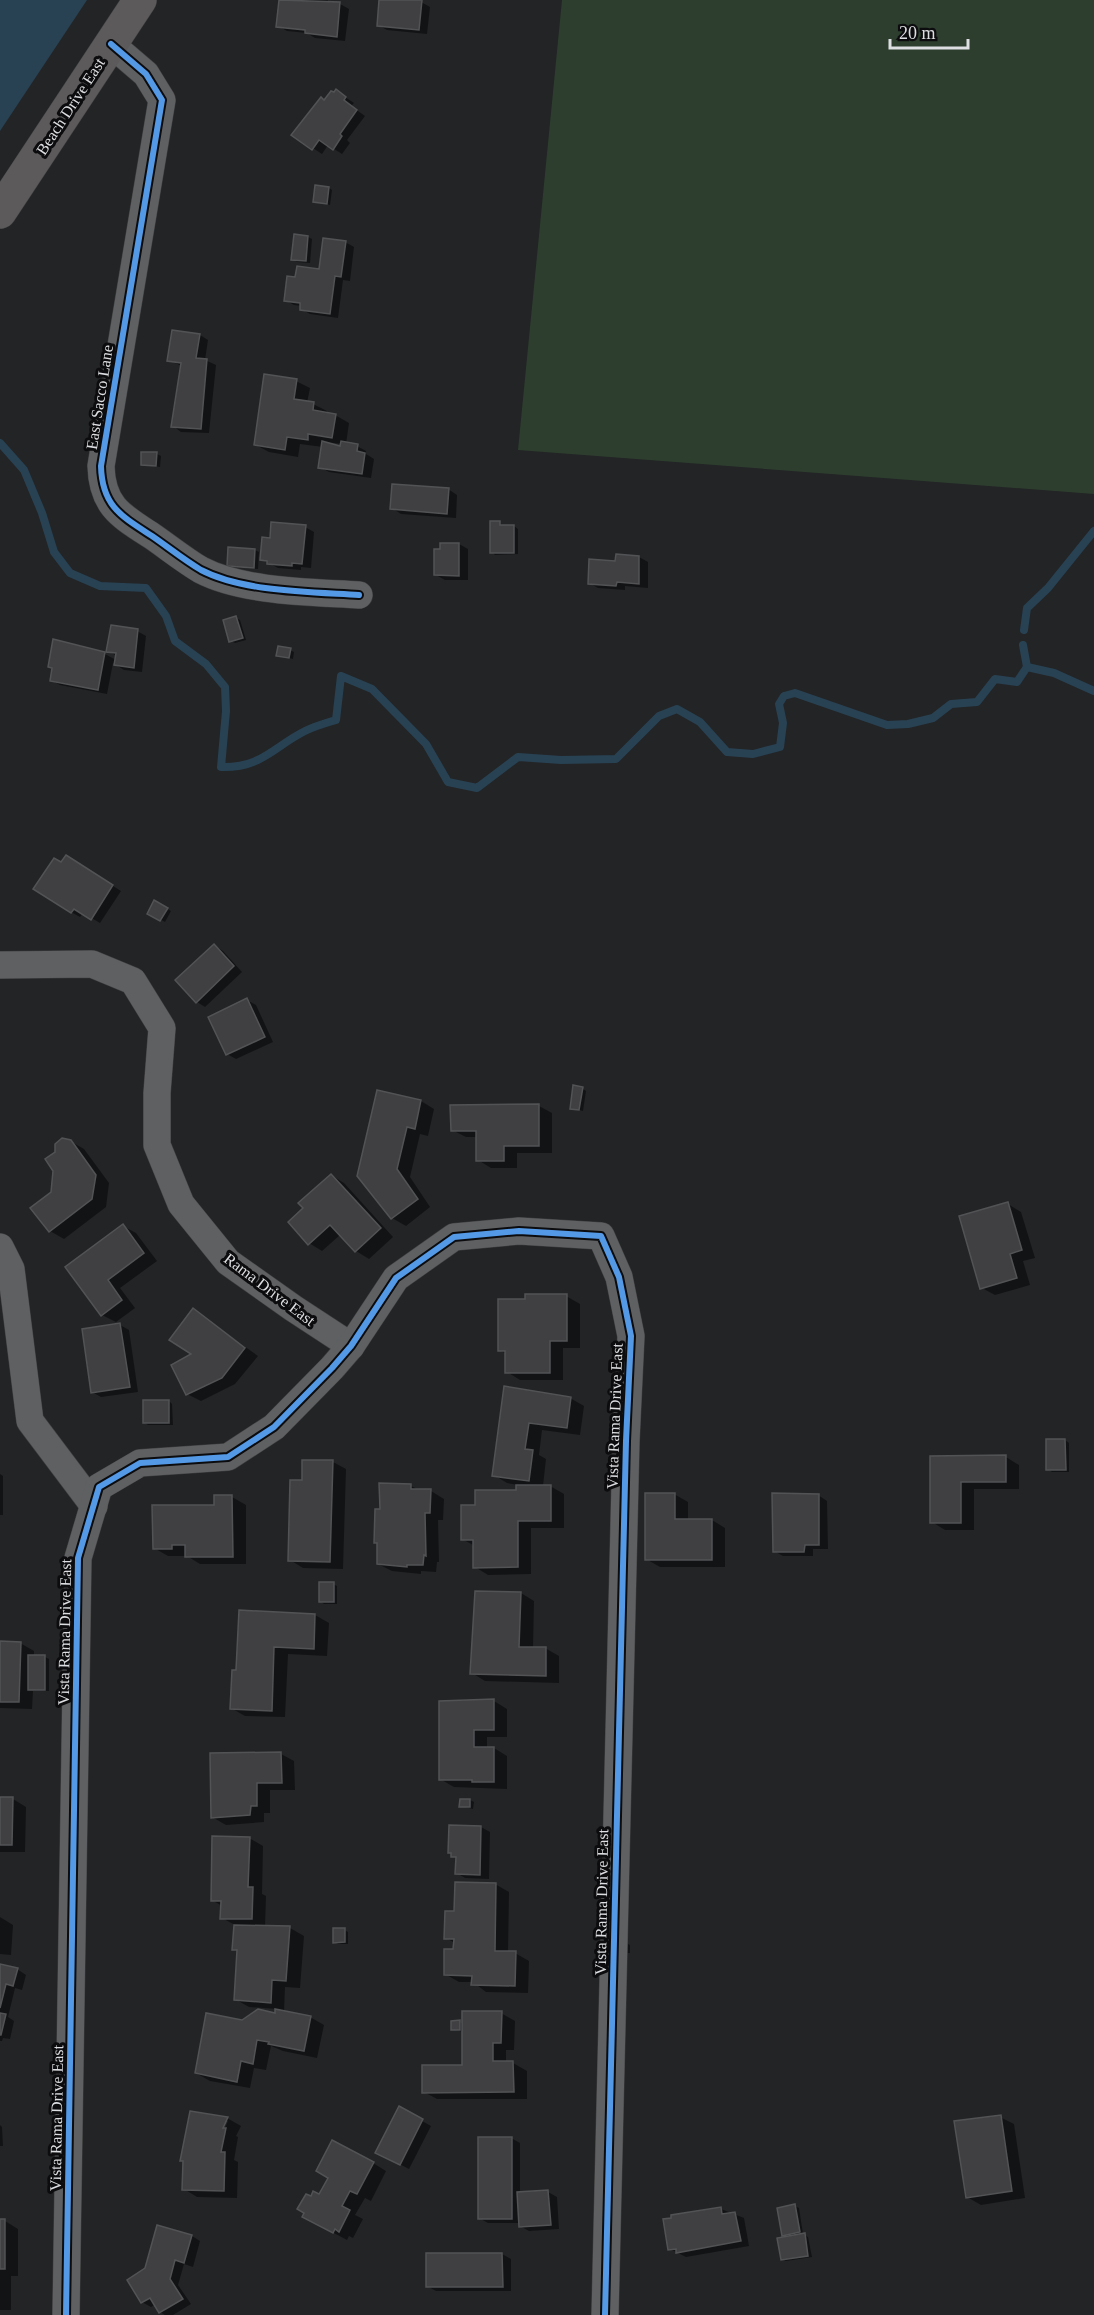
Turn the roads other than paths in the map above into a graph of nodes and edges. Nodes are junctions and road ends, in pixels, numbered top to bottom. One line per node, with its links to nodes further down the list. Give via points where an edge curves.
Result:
1 (140, 0): 2 (main road, Beach Drive East)
2 (111, 44): 3 (main road, Beach Drive East); 4 (street, East Sacco Lane, via 146,74 162,100 101,466 108,499 122,516 201,570 219,577 286,591)
3 (0, 212)
4 (359, 595)
5 (0, 965): 7 (street, Rama Drive East, via 92,964 133,981 162,1028 157,1145 181,1204 228,1262)
6 (0, 1246): 8 (street, via 11,1269 30,1421)
7 (351, 1346): 8 (street, Vista Rama Drive East, via 274,1427 228,1457 140,1463 99,1487); 10 (street, Vista Rama Drive East, via 396,1278 454,1237 519,1231 601,1236 619,1277 631,1336)
8 (94, 1506): 9 (street, Vista Rama Drive East, via 78,1558)
9 (66, 2315)
10 (605, 2315)

